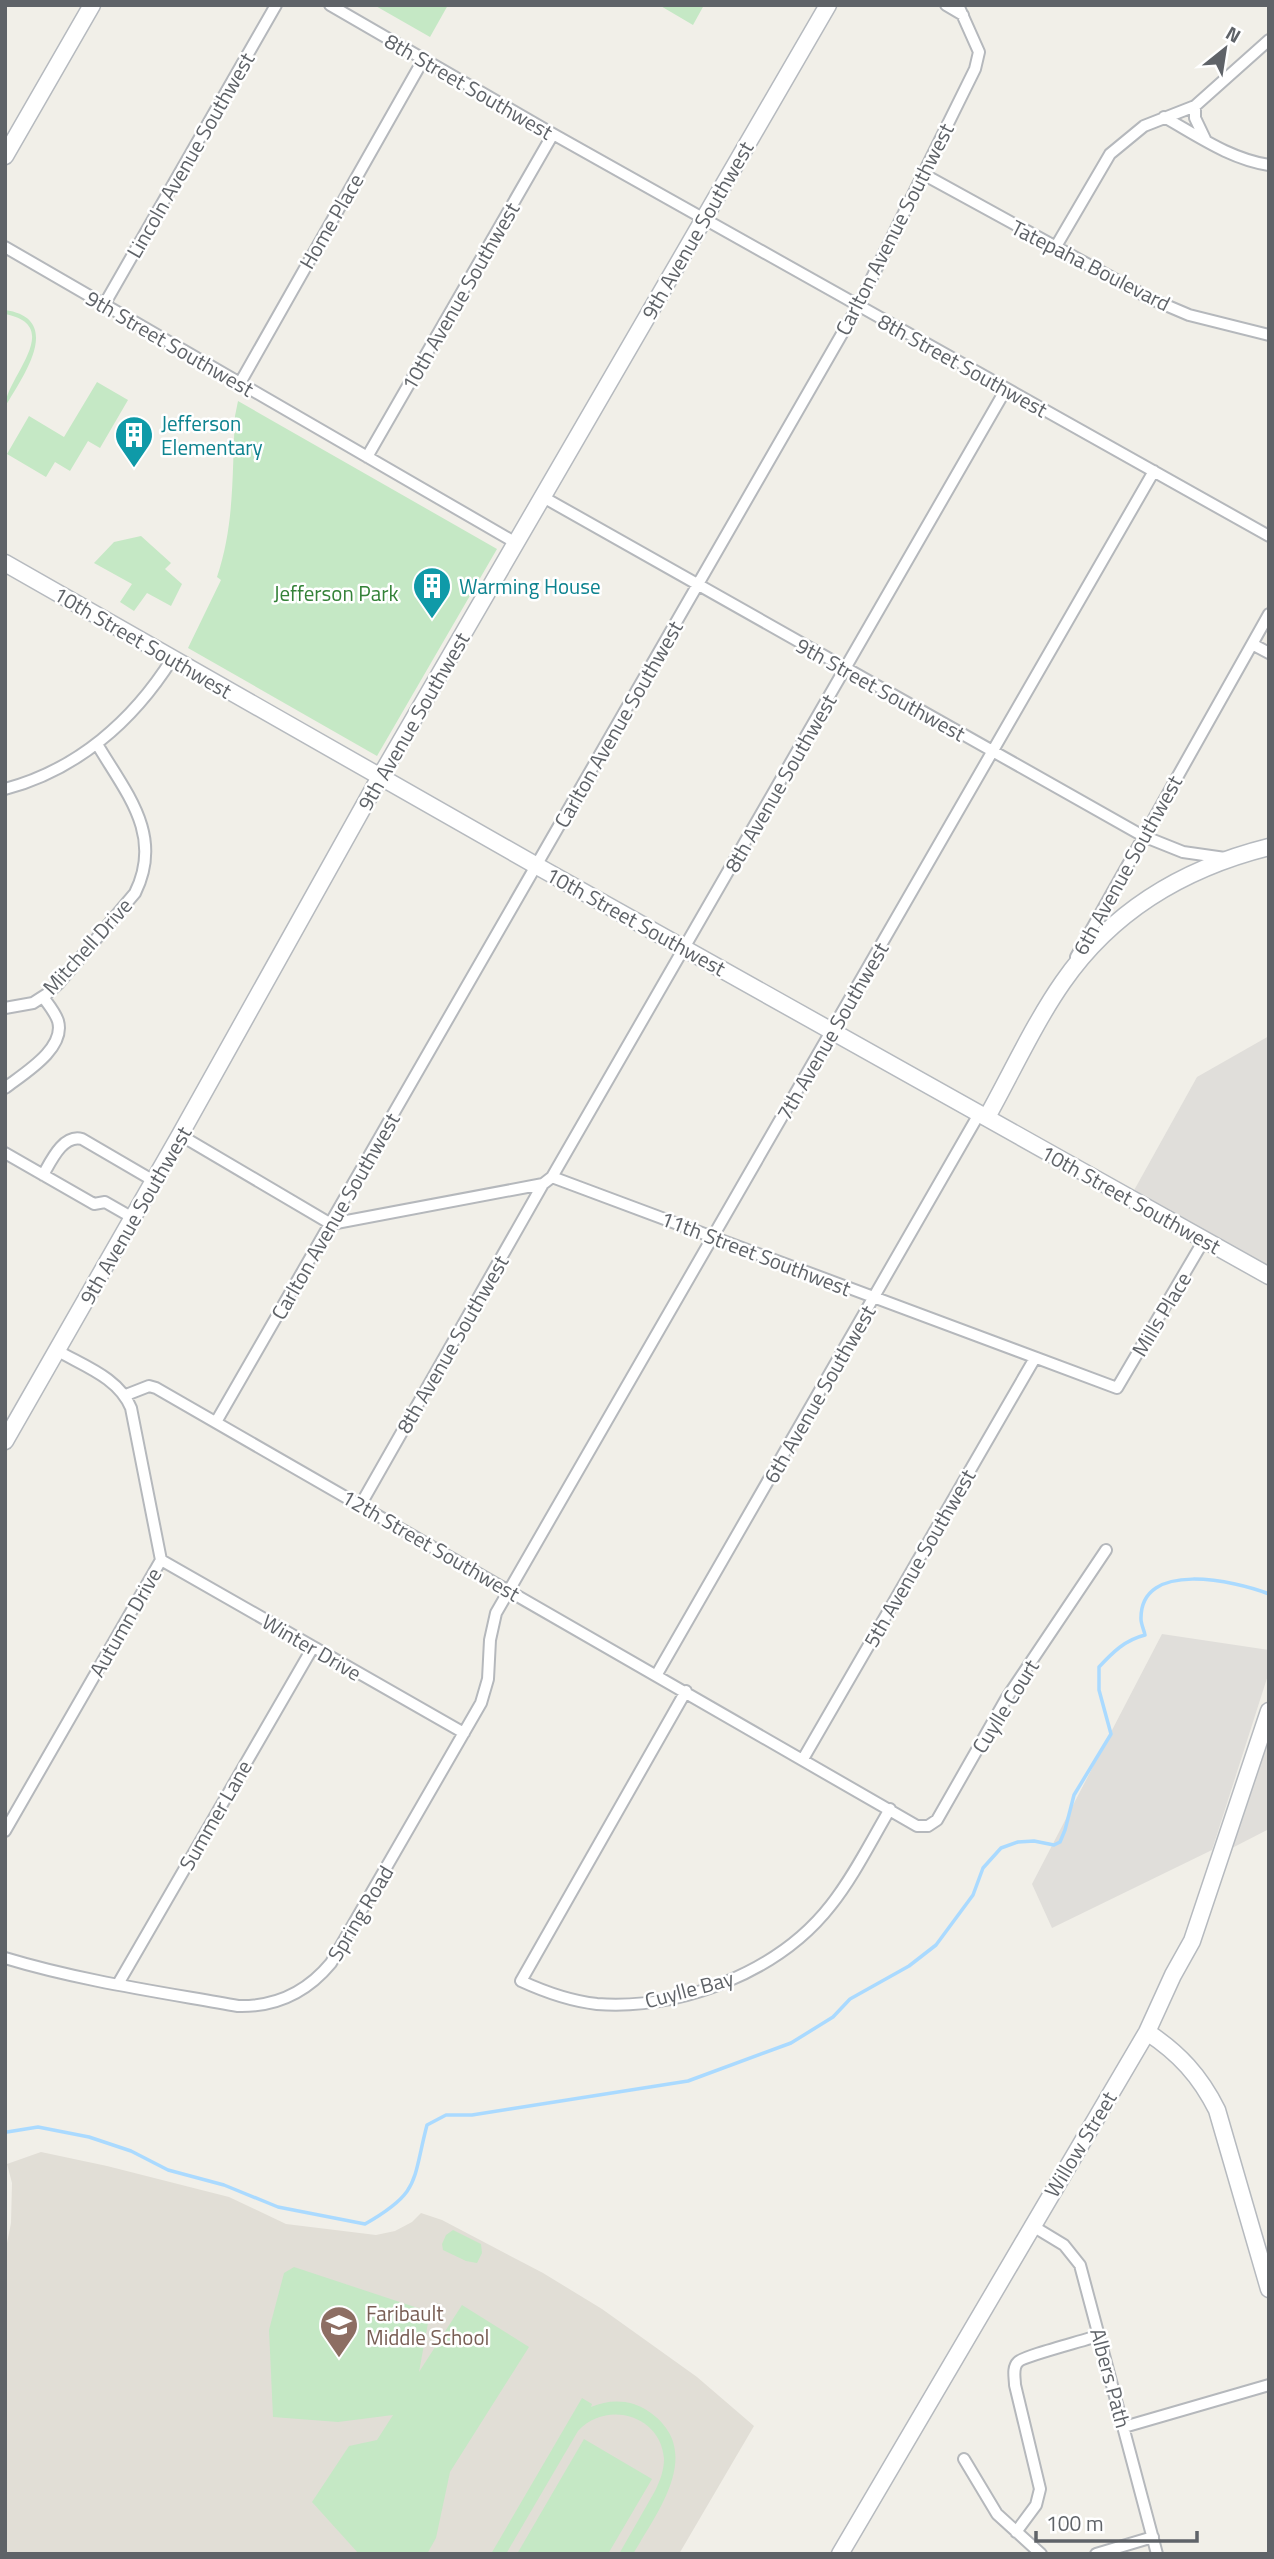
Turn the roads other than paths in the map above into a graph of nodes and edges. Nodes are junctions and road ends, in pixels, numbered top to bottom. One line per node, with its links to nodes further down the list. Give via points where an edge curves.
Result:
1 (92, 5): 13 (street)
2 (276, 5): 19 (street, Lincoln Avenue Southwest)
3 (330, 5): 8 (street, 8th Street Southwest)
4 (828, 5): 16 (street, 9th Avenue Southwest)
5 (946, 5): 6 (street)
6 (960, 10): 15 (street, Carlton Avenue Southwest, via 979,52 978,60)
7 (1269, 40): 9 (street)
8 (423, 60): 11 (street, 8th Street Southwest); 22 (street, Home Place)
9 (1195, 106): 10 (street); 12 (street, via 1195,118)
10 (1164, 117): 12 (street); 18 (street, via 1144,126 1110,153)
11 (552, 134): 16 (street, 8th Street Southwest); 24 (street, 10th Avenue Southwest)
12 (1206, 140): 14 (street, via 1228,153)
13 (5, 156)
14 (1269, 164)
15 (923, 174): 18 (street, Tatepaha Boulevard); 20 (street, Carlton Avenue Southwest)
16 (704, 218): 20 (street, 8th Street Southwest); 26 (street, 9th Avenue Southwest)
17 (5, 247): 19 (street, 9th Street Southwest)
18 (1055, 248): 21 (street, Tatepaha Boulevard, via 1159,302)
19 (104, 304): 22 (street, 9th Street Southwest)
20 (858, 306): 23 (street, 8th Street Southwest); 30 (street, Carlton Avenue Southwest)
21 (1269, 335)
22 (240, 383): 24 (street, 9th Street Southwest)
23 (1006, 389): 25 (street, 8th Street Southwest); 35 (street, 8th Avenue Southwest)
24 (367, 457): 28 (street, 9th Street Southwest)
25 (1154, 471): 27 (street, 8th Street Southwest); 37 (street, 7th Avenue Southwest)
26 (543, 497): 28 (street, 9th Avenue Southwest); 30 (street, 9th Street Southwest)
27 (1269, 536)
28 (516, 543): 38 (street, 9th Avenue Southwest)
29 (5, 563): 34 (street, 10th Street Southwest)
30 (698, 585): 35 (street, 9th Street Southwest); 43 (street, Carlton Avenue Southwest)
31 (1269, 614): 32 (street, 6th Avenue Southwest)
32 (1252, 644): 33 (street); 40 (street, 6th Avenue Southwest)
33 (1269, 653)
34 (172, 659): 36 (street, via 142,703); 38 (street, 10th Street Southwest)
35 (845, 669): 37 (street, 9th Street Southwest); 44 (street, 8th Avenue Southwest)
36 (97, 744): 39 (street, via 48,773); 46 (street, Mitchell Drive, via 139,816 145,831 146,863 135,893)
37 (993, 752): 40 (street, 9th Street Southwest); 48 (street, 7th Avenue Southwest)
38 (380, 776): 43 (street, 10th Street Southwest); 51 (street, 9th Avenue Southwest)
39 (5, 789)
40 (1143, 836): 42 (street, 9th Street Southwest, via 1182,852); 45 (street, 6th Avenue Southwest)
41 (1269, 847): 42 (street)
42 (1227, 859): 45 (street, via 1194,872 1134,907 1082,956)
43 (537, 866): 44 (street, 10th Street Southwest); 57 (street, Carlton Avenue Southwest)
44 (685, 948): 48 (street, 10th Street Southwest); 54 (street, 8th Avenue Southwest)
45 (1061, 984): 50 (street, 6th Avenue Southwest)
46 (43, 997): 47 (street, Mitchell Drive); 49 (street, via 58,1022 57,1037 47,1055)
47 (5, 1008)
48 (832, 1032): 50 (street, 10th Street Southwest); 58 (street, 7th Avenue Southwest)
49 (5, 1088)
50 (983, 1116): 59 (street, 10th Street Southwest); 61 (street, 6th Avenue Southwest)
51 (180, 1135): 55 (street, 9th Avenue Southwest); 57 (street)
52 (5, 1153): 53 (street)
53 (43, 1175): 55 (street, via 54,1155 75,1137); 56 (street, via 94,1205 105,1202)
54 (548, 1180): 57 (street); 58 (street, 11th Street Southwest); 68 (street, 8th Avenue Southwest)
55 (154, 1181): 56 (street, 9th Avenue Southwest)
56 (133, 1218): 62 (street, 9th Avenue Southwest)
57 (331, 1224): 66 (street, Carlton Avenue Southwest)
58 (713, 1237): 61 (street, 11th Street Southwest); 71 (street, 7th Avenue Southwest)
59 (1205, 1240): 60 (street, 10th Street Southwest); 64 (street, Mills Place)
60 (1269, 1276)
61 (874, 1298): 63 (street, 11th Street Southwest); 73 (street, 6th Avenue Southwest)
62 (58, 1351): 65 (street, via 117,1385); 67 (street, 9th Avenue Southwest)
63 (1035, 1357): 64 (street, 11th Street Southwest); 77 (street, 5th Avenue Southwest)
64 (1117, 1388)
65 (126, 1395): 66 (street, 12th Street Southwest, via 156,1388); 70 (street, Autumn Drive)
66 (216, 1422): 68 (street, 12th Street Southwest)
67 (5, 1441)
68 (361, 1504): 71 (street, 12th Street Southwest)
69 (1106, 1550): 78 (street, Cuylle Court, via 1006,1699 937,1820 928,1826 917,1825)
70 (161, 1560): 72 (street, Winter Drive); 79 (street, Autumn Drive)
71 (509, 1591): 73 (street, 12th Street Southwest); 76 (street, Spring Road, via 492,1626 488,1679 481,1703)
72 (313, 1647): 76 (street, Winter Drive); 81 (street, Summer Lane)
73 (657, 1674): 74 (street, 12th Street Southwest)
74 (686, 1691): 77 (street, 12th Street Southwest); 78 (street, Cuylle Bay, via 521,1981 571,1999 624,2004 651,2002 737,1978 787,1948 831,1906)
75 (1269, 1711): 82 (street, Willow Street, via 1195,1932)
76 (464, 1733): 81 (street, Spring Road, via 339,1951 305,1988 282,2000 238,2006)
77 (803, 1759): 78 (street)
78 (890, 1809)
79 (5, 1830)
80 (5, 1958): 81 (street, Spring Road)
81 (118, 1984)
82 (1147, 2032): 83 (street, Willow Street); 84 (street, via 1189,2064 1217,2110)
83 (1031, 2225): 86 (street, Albers Path, via 1073,2254); 92 (street, Willow Street)
84 (1265, 2260): 85 (street)
85 (1269, 2289)
86 (1100, 2335): 88 (street, Albers Path); 90 (street, via 1030,2356 1015,2367 1015,2385 1040,2489 1036,2505)
87 (1269, 2385): 88 (street)
88 (1124, 2427): 91 (street, Albers Path)
89 (964, 2459): 90 (street, via 997,2514)
90 (1016, 2532): 93 (street)
91 (1153, 2537): 94 (street); 95 (street, Albers Path)
92 (840, 2554)
93 (1041, 2554)
94 (1096, 2554)
95 (1157, 2554)

